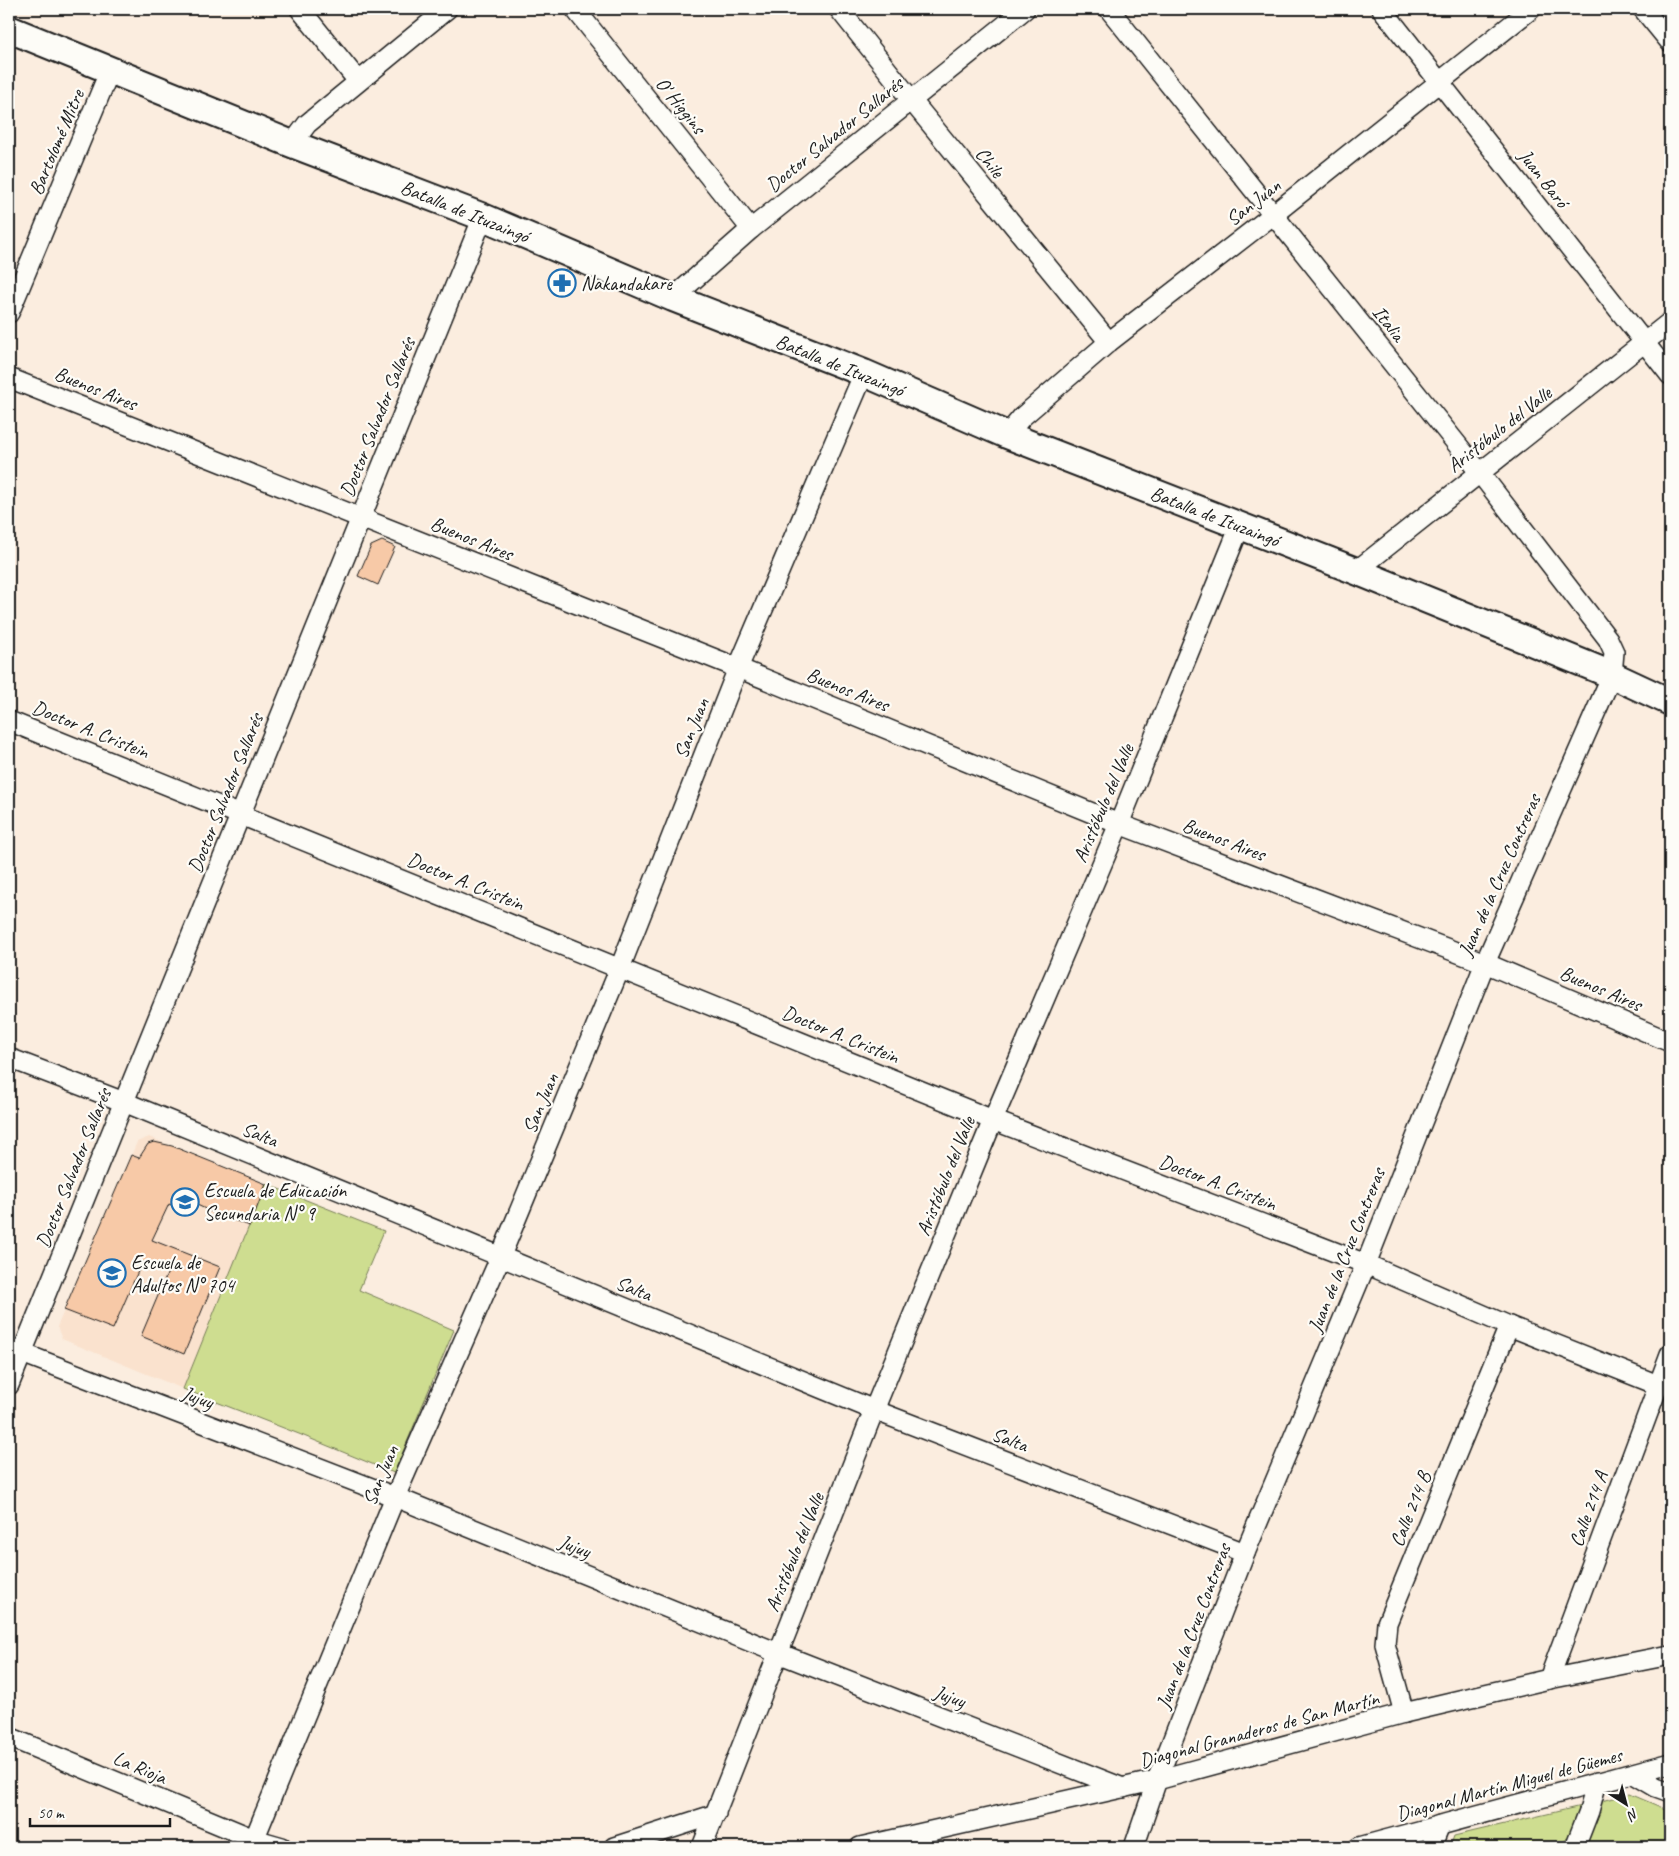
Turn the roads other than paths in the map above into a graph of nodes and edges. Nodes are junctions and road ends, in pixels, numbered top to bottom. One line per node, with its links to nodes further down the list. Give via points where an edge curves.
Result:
1 (300, 9): 13 (street)
2 (447, 9): 13 (street)
3 (575, 9): 19 (street, O' Higgins)
4 (839, 9): 15 (street, Chile)
5 (1025, 9): 15 (street, Doctor Salvador Sallarés)
6 (1109, 9): 17 (street, Italia)
7 (1382, 9): 14 (street, Juan Baró)
8 (1531, 9): 14 (street, San Juan)
9 (1643, 9): 11 (street)
10 (9, 29): 12 (main road, Batalla de Ituzaingó)
11 (1670, 42)
12 (110, 70): 16 (main road, Batalla de Ituzaingó); 21 (street, Bartolomé Mitre)
13 (358, 81): 16 (street, via 307,124)
14 (1441, 82): 17 (street, San Juan); 24 (street, Juan Baró)
15 (912, 101): 19 (street, Doctor Salvador Sallarés); 23 (street, Chile)
16 (292, 144): 18 (main road, Batalla de Ituzaingó)
17 (1274, 214): 23 (street, San Juan); 29 (street, Italia)
18 (483, 217): 20 (main road, Batalla de Ituzaingó); 30 (street, Doctor Salvador Sallarés)
19 (751, 229): 20 (street, Doctor Salvador Sallarés)
20 (673, 298): 25 (main road, Batalla de Ituzaingó)
21 (9, 313)
22 (1670, 322): 24 (street, Aristóbulo del Valle)
23 (1109, 342): 28 (street, San Juan, via 1022,417)
24 (1644, 342): 26 (street, Juan Baró); 29 (street, Aristóbulo del Valle)
25 (864, 373): 28 (main road, Batalla de Ituzaingó); 33 (street, San Juan)
26 (1670, 375)
27 (9, 378): 30 (street, Buenos Aires)
28 (1007, 435): 31 (main road, Batalla de Ituzaingó)
29 (1480, 473): 32 (street, Aristóbulo del Valle); 34 (street, Italia, via 1608,639 1614,652)
30 (361, 517): 33 (street, Buenos Aires); 37 (street, Doctor Salvador Sallarés)
31 (1240, 526): 32 (main road, Batalla de Ituzaingó); 38 (street, Aristóbulo del Valle)
32 (1356, 572): 34 (main road, Batalla de Ituzaingó)
33 (738, 668): 38 (street, Buenos Aires); 40 (street, San Juan)
34 (1612, 675): 35 (main road, Batalla de Ituzaingó); 39 (street, Juan de la Cruz Contreras)
35 (1670, 702)
36 (9, 721): 37 (street, Doctor A. Cristein)
37 (241, 814): 40 (street, Doctor A. Cristein); 43 (street, Doctor Salvador Sallarés)
38 (1119, 824): 39 (street, Buenos Aires); 44 (street, Aristóbulo del Valle)
39 (1485, 963): 41 (street, Buenos Aires); 46 (street, Juan de la Cruz Contreras)
40 (620, 968): 44 (street, Doctor A. Cristein); 45 (street, San Juan)
41 (1670, 1042)
42 (9, 1058): 43 (street, Salta)
43 (124, 1102): 45 (street, Salta); 48 (street, Doctor Salvador Sallarés)
44 (993, 1120): 46 (street, Doctor A. Cristein); 52 (street, Aristóbulo del Valle)
45 (500, 1258): 52 (street, Salta); 53 (street, San Juan)
46 (1366, 1264): 47 (street, Doctor A. Cristein); 54 (street, Juan de la Cruz Contreras)
47 (1510, 1326): 51 (street, Doctor A. Cristein); 58 (street, Calle 214 B, via 1387,1623 1385,1644)
48 (15, 1350): 50 (street, Doctor Salvador Sallarés); 53 (street, Jujuy)
49 (1670, 1354): 51 (street, Calle 214 A)
50 (9, 1385)
51 (1658, 1385): 57 (street, Calle 214 A)
52 (874, 1410): 54 (street, Salta); 55 (street, Aristóbulo del Valle)
53 (395, 1496): 55 (street, Jujuy); 68 (street, San Juan)
54 (1245, 1553): 62 (street, Juan de la Cruz Contreras)
55 (778, 1653): 64 (street, Jujuy); 66 (street, Aristóbulo del Valle)
56 (1670, 1655): 57 (street, Diagonal Granaderos de San Martín)
57 (1549, 1679): 58 (street, Diagonal Granaderos de San Martín)
58 (1404, 1713): 62 (street, Diagonal Granaderos de San Martín)
59 (9, 1737): 68 (street, La Rioja)
60 (1670, 1763): 61 (street, Diagonal Martín Miguel de Güemes)
61 (1634, 1774): 63 (street, Diagonal Martín Miguel de Güemes); 65 (street)
62 (1157, 1780): 64 (street, Diagonal Granaderos de San Martín); 73 (street, Juan de la Cruz Contreras)
63 (1597, 1782): 67 (street, Diagonal Martín Miguel de Güemes); 76 (street)
64 (1123, 1788): 72 (street, Diagonal Granaderos de San Martín)
65 (1670, 1792)
66 (716, 1814): 70 (street); 71 (street, Aristóbulo del Valle)
67 (1440, 1825): 74 (street, Diagonal Martín Miguel de Güemes); 75 (street)
68 (253, 1843): 69 (street, La Rioja)
69 (282, 1847)
70 (614, 1847)
71 (702, 1847)
72 (860, 1847)
73 (1134, 1847)
74 (1359, 1847)
75 (1431, 1847)
76 (1575, 1847)

